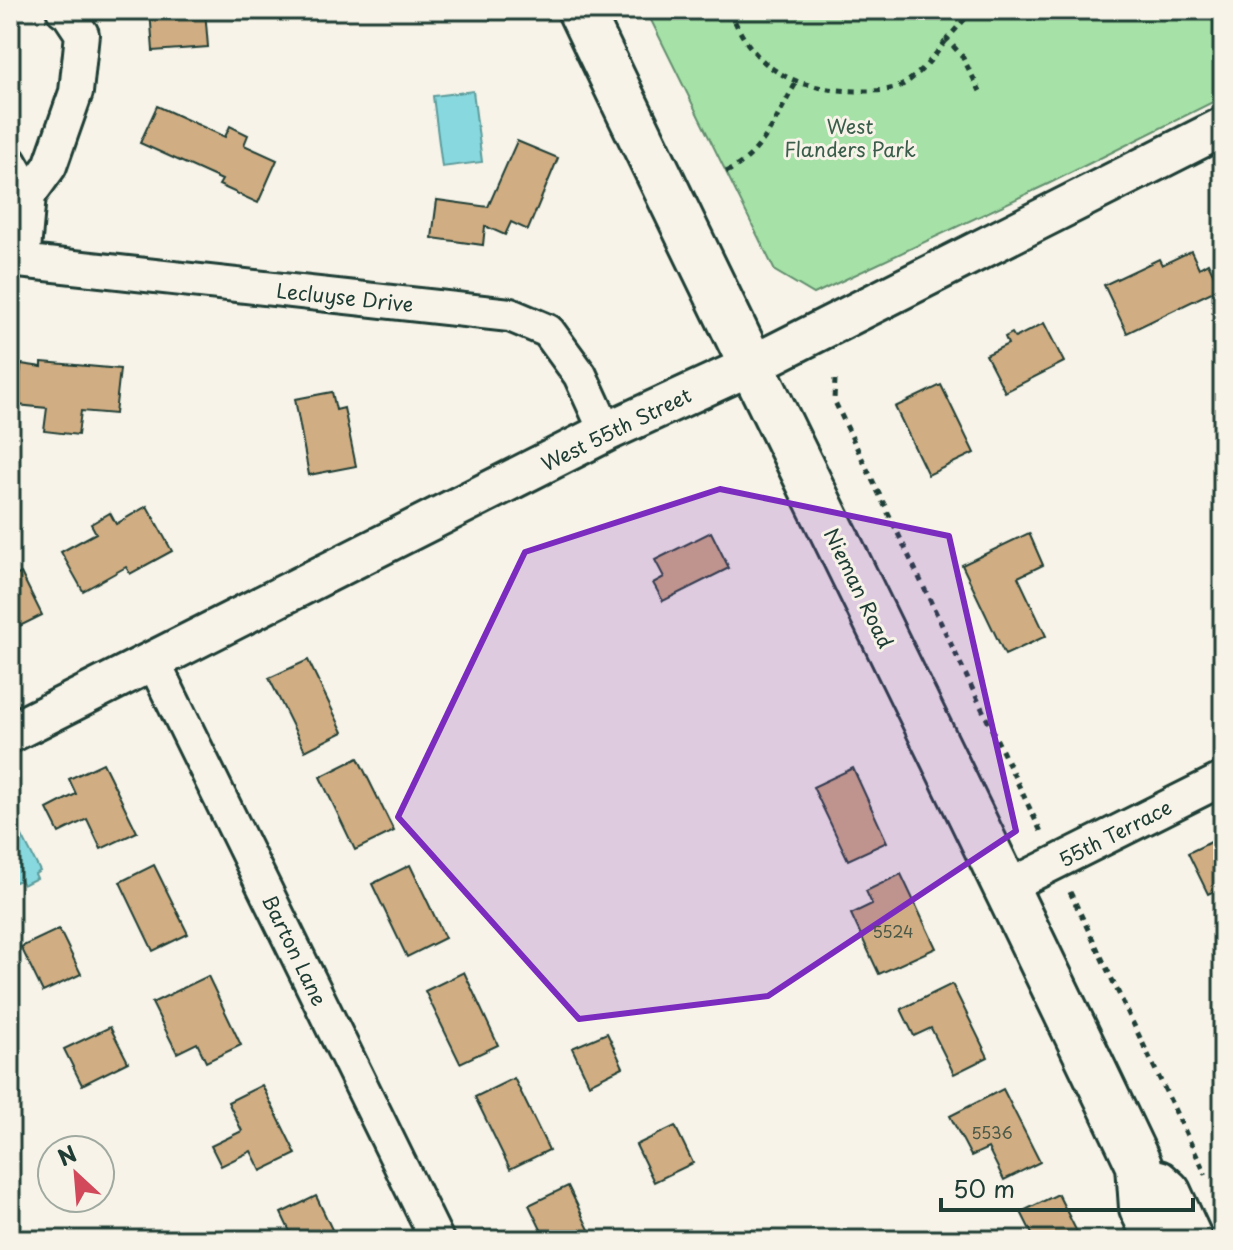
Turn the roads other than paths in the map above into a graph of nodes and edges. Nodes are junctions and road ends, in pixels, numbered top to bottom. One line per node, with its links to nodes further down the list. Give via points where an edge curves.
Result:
1 (63, 10): 5 (street, Lecluyse Drive, via 82,34 76,92 50,166)
2 (580, 10): 7 (main road, Nieman Road)
3 (1223, 127): 7 (street, West 55th Street)
4 (10, 162): 5 (street)
5 (29, 195): 6 (street, Lecluyse Drive)
6 (16, 261): 8 (street, Lecluyse Drive, via 510,315 548,331 580,375)
7 (750, 366): 8 (street, West 55th Street); 12 (main road, Nieman Road)
8 (606, 432): 9 (street, West 55th Street)
9 (153, 661): 10 (street, West 55th Street); 14 (street, Barton Lane)
10 (10, 733)
11 (1223, 779): 12 (street, 55th Terrace)
12 (1007, 887): 13 (main road, Nieman Road)
13 (1139, 1165): 15 (main road, Nieman Road, via 1142,1208); 16 (main road, Nieman Road, via 1168,1192)
14 (437, 1240)
15 (1157, 1240)
16 (1190, 1240)

